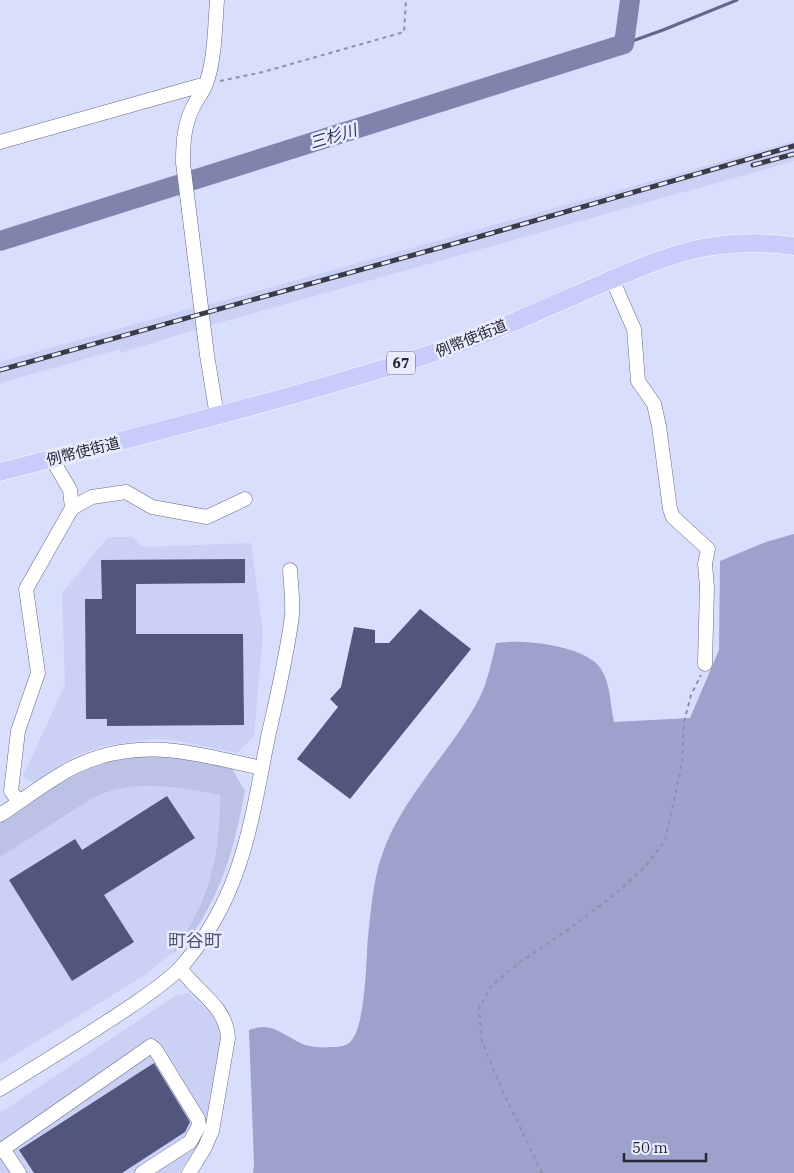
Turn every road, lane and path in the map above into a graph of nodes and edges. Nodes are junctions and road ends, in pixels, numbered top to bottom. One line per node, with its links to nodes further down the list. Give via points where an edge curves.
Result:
1 (217, 0): 3 (street)
2 (406, 0): 3 (path, via 404,32 263,72)
3 (206, 84): 4 (street); 7 (street, via 192,108 183,142)
4 (0, 142)
5 (794, 246): 6 (main road, 例幣使街道 / 67, via 735,244 703,248 665,258)
6 (612, 279): 7 (main road, 例幣使街道 / 67, via 429,355); 13 (street, via 634,329 638,381 654,404 670,509 673,517 708,549 705,564)
7 (217, 416): 8 (main road, 例幣使街道 / 67)
8 (52, 459): 9 (main road, 例幣使街道 / 67); 11 (street, via 70,490)
9 (0, 472)
10 (245, 499): 11 (street, via 206,517 152,506 126,492 92,497)
11 (72, 508): 15 (street, via 26,589 38,672 18,731 11,791)
12 (290, 570): 14 (street, via 292,613)
13 (705, 664): 23 (path, via 684,722 682,763 665,842 644,868 614,895 519,962 491,986 479,1009 482,1041)
14 (262, 768): 15 (street, via 180,752 132,749 74,767); 17 (street, via 252,819 228,897 214,923)
15 (19, 802): 16 (street)
16 (0, 815)
17 (180, 968): 18 (street, via 114,1018); 22 (street, via 222,1013 228,1038 212,1132)
18 (0, 1089)
19 (2, 1150): 20 (street); 21 (street, via 150,1046 155,1049 198,1119 199,1126 190,1142)
20 (19, 1173)
21 (142, 1173)
22 (189, 1173)
23 (542, 1173)

